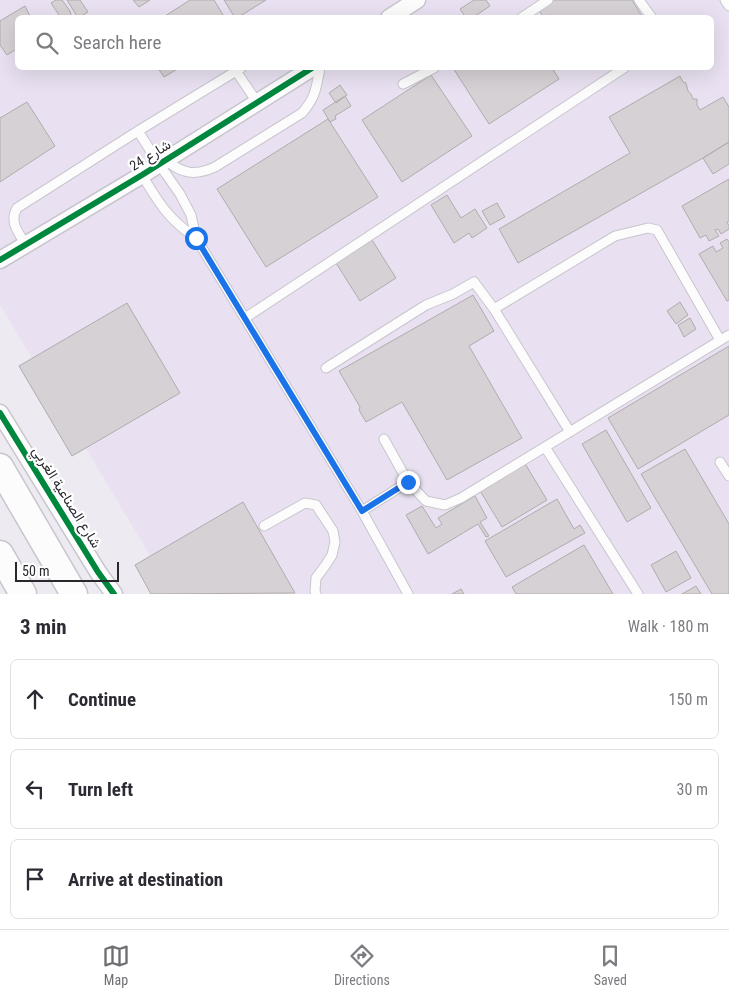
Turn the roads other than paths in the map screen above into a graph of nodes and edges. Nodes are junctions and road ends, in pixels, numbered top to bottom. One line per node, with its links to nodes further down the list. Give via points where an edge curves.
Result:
1 (416, 0): 6 (street)
2 (548, 0): 7 (lane)
3 (639, 0): 8 (lane)
4 (725, 0): 5 (lane)
5 (729, 6)
6 (394, 15)
7 (525, 15)
8 (650, 15)
9 (237, 70): 17 (lane)
10 (240, 70): 16 (lane)
11 (309, 70): 16 (street, شارع 24)
12 (320, 70): 18 (lane, via 315,94 302,113 223,162 194,173)
13 (430, 70): 15 (lane)
14 (621, 70): 24 (lane)
15 (403, 84)
16 (257, 102): 18 (street, شارع 24)
17 (138, 131): 18 (lane); 21 (lane, via 17,208 13,220)
18 (162, 162): 19 (street, شارع 24); 20 (lane, via 186,204)
19 (142, 175): 20 (lane, via 168,214); 21 (street, شارع 24)
20 (196, 238): 24 (lane)
21 (26, 245): 22 (street, شارع 24)
22 (0, 260)
23 (494, 309): 26 (lane, via 615,236 648,228 657,230); 27 (lane, via 474,282 426,305); 29 (lane)
24 (245, 318): 36 (lane)
25 (729, 335): 26 (lane)
26 (720, 340): 29 (lane)
27 (326, 368)
28 (0, 413): 41 (street, شارع الصناعية الغربي)
29 (570, 432): 31 (lane)
30 (384, 439): 35 (lane)
31 (545, 447): 35 (lane, via 445,505 426,502); 44 (lane)
32 (720, 462): 34 (lane)
33 (0, 467): 39 (main road)
34 (729, 476)
35 (408, 482): 36 (lane)
36 (362, 511): 43 (lane)
37 (264, 526): 42 (lane, via 305,503 316,505 333,531 335,542 332,555 316,578)
38 (0, 554): 40 (main road)
39 (73, 589)
40 (24, 594)
41 (114, 594)
42 (316, 594)
43 (408, 594)
44 (638, 594)

